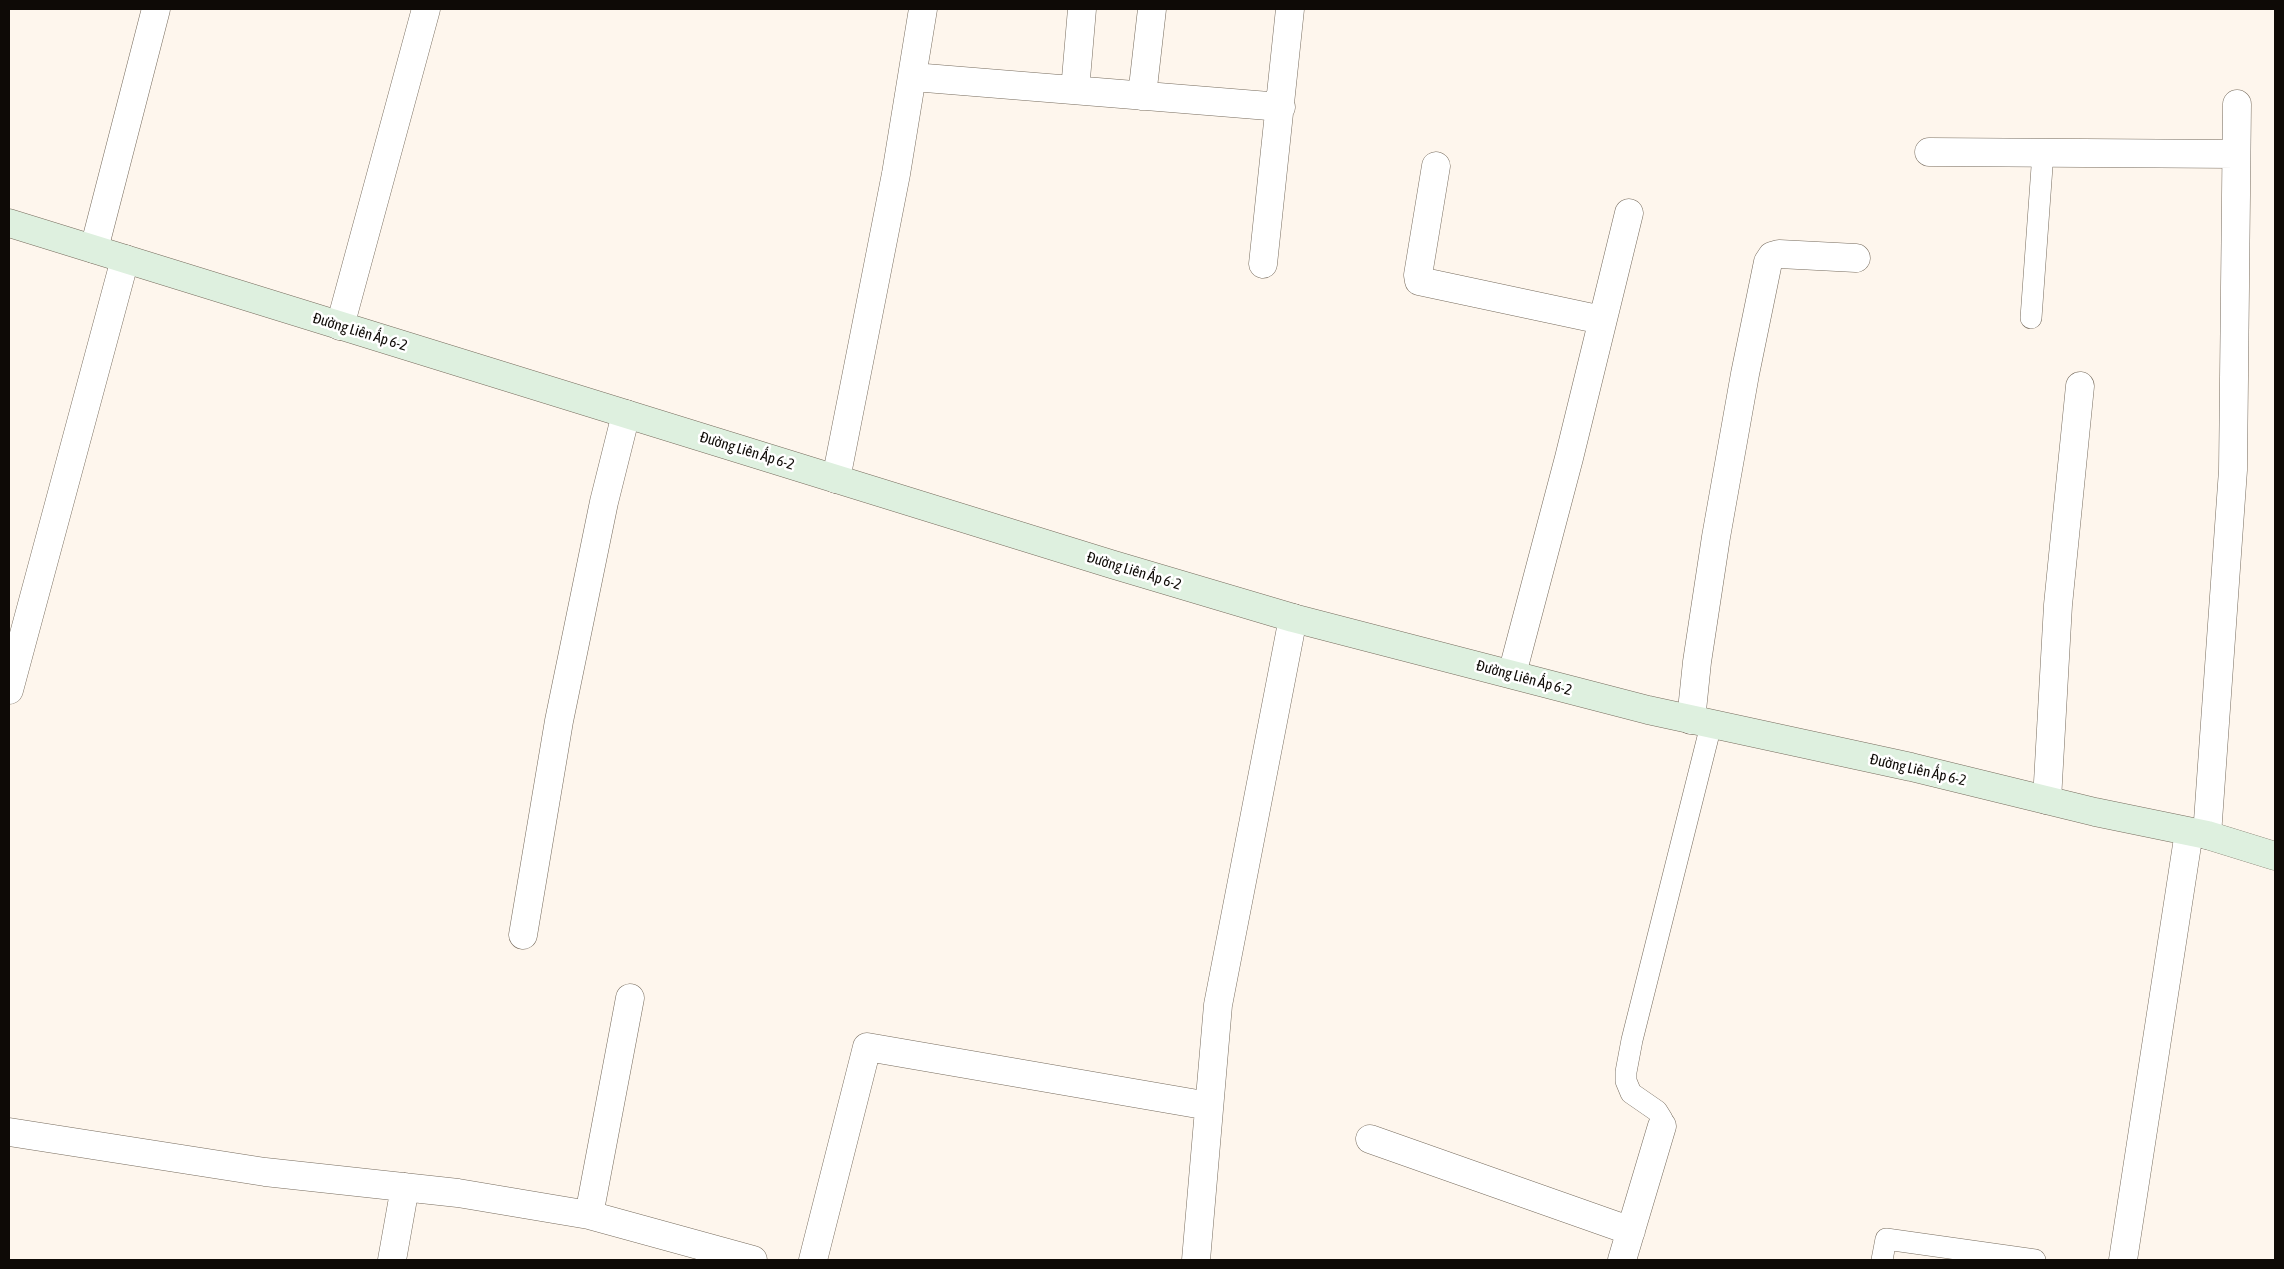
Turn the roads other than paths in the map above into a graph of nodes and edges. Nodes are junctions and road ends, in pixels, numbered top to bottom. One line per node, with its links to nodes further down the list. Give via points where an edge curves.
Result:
1 (156, 9): 18 (street)
2 (426, 9): 24 (street)
3 (923, 9): 7 (street)
4 (1082, 9): 8 (street)
5 (1152, 9): 9 (street)
6 (1290, 9): 11 (street)
7 (913, 77): 8 (street); 27 (street)
8 (1075, 90): 9 (street)
9 (1142, 96): 11 (street)
10 (2237, 104): 14 (street)
11 (1281, 107): 21 (street)
12 (1930, 152): 13 (street)
13 (2043, 153): 14 (street); 22 (lane)
14 (2236, 154): 33 (street, via 2233,470)
15 (1436, 166): 23 (street, via 1418,275 1420,282)
16 (1628, 213): 23 (street)
17 (9, 223): 18 (street, Đường Liên Ấp 6-2)
18 (94, 249): 20 (street, Đường Liên Ấp 6-2)
19 (1856, 258): 31 (street, via 1779,254 1768,262 1716,537 1697,662)
20 (124, 259): 24 (street, Đường Liên Ấp 6-2); 30 (street)
21 (1263, 264)
22 (2031, 318)
23 (1602, 320): 29 (street)
24 (340, 326): 26 (street, Đường Liên Ấp 6-2)
25 (2080, 386): 32 (street, via 2058,605)
26 (626, 414): 27 (street, Đường Liên Ấp 6-2); 35 (street, via 604,502 559,721)
27 (836, 479): 28 (street, Đường Liên Ấp 6-2)
28 (1293, 618): 29 (street, Đường Liên Ấp 6-2); 37 (street, via 1218,1006)
29 (1512, 674): 31 (street, Đường Liên Ấp 6-2)
30 (9, 690)
31 (1701, 722): 32 (street, Đường Liên Ấp 6-2); 38 (lane, via 1626,1072 1631,1093 1657,1111)
32 (2047, 800): 33 (street, Đường Liên Ấp 6-2)
33 (2198, 833): 34 (street, Đường Liên Ấp 6-2); 52 (street)
34 (2275, 856)
35 (523, 935)
36 (630, 998): 42 (street)
37 (1209, 1106): 47 (street, via 867,1047); 48 (street)
38 (1662, 1126): 43 (street)
39 (9, 1132): 41 (street, via 265,1172)
40 (1370, 1139): 43 (street)
41 (406, 1187): 42 (street, via 458,1192); 45 (street)
42 (589, 1215): 46 (street)
43 (1631, 1231): 49 (street)
44 (1968, 1255): 50 (lane, via 1886,1239); 51 (lane)
45 (392, 1260)
46 (753, 1260)
47 (813, 1260)
48 (1196, 1260)
49 (1622, 1260)
50 (1882, 1260)
51 (2036, 1260)
52 (2123, 1260)

